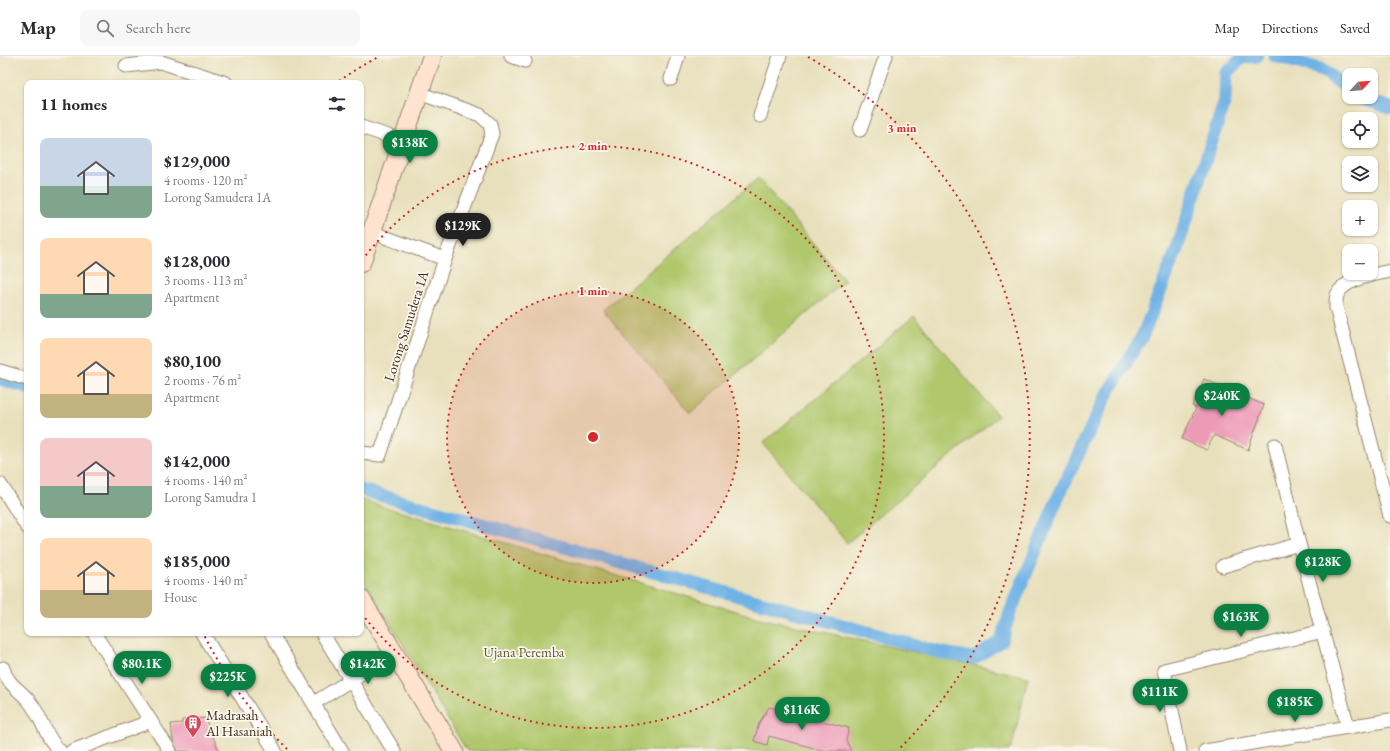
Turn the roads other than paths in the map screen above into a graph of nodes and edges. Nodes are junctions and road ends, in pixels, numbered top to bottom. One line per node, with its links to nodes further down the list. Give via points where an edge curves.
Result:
1 (432, 56): 10 (street)
2 (511, 56): 6 (street)
3 (678, 56): 8 (street)
4 (780, 56): 11 (street)
5 (886, 56): 13 (street)
6 (525, 61)
7 (126, 66): 9 (street, via 161,62)
8 (671, 79)
9 (215, 80)
10 (419, 93): 14 (street); 17 (street, Lorong Samudera 1A, via 480,115 490,124 492,134)
11 (760, 116)
12 (364, 128): 14 (street)
13 (860, 130)
14 (403, 141): 15 (street)
15 (372, 232): 16 (street); 17 (street)
16 (364, 255)
17 (446, 259): 22 (street, Lorong Samudera 1A, via 380,455)
18 (1390, 271): 24 (street, via 1350,282 1341,288 1336,296 1336,307)
19 (0, 371): 20 (street)
20 (24, 378)
21 (1276, 445): 26 (street)
22 (364, 453)
23 (0, 484): 25 (street)
24 (1390, 516)
25 (24, 522)
26 (1299, 544): 27 (street); 29 (street)
27 (1222, 566)
28 (364, 604): 34 (street)
29 (1323, 631): 40 (street); 48 (street, via 1164,670)
30 (96, 636): 39 (street)
31 (204, 636): 44 (street)
32 (273, 636): 37 (street)
33 (324, 636): 36 (street)
34 (394, 653): 36 (street); 47 (street)
35 (3, 668): 41 (street, via 10,684 29,701)
36 (350, 679): 37 (street); 46 (street)
37 (314, 703): 45 (street)
38 (1390, 720): 40 (street)
39 (151, 722): 42 (street); 43 (street)
40 (1348, 727): 49 (street)
41 (60, 751)
42 (72, 751)
43 (170, 751)
44 (275, 751)
45 (342, 751)
46 (394, 751)
47 (454, 751)
48 (1180, 751)
49 (1205, 751)

